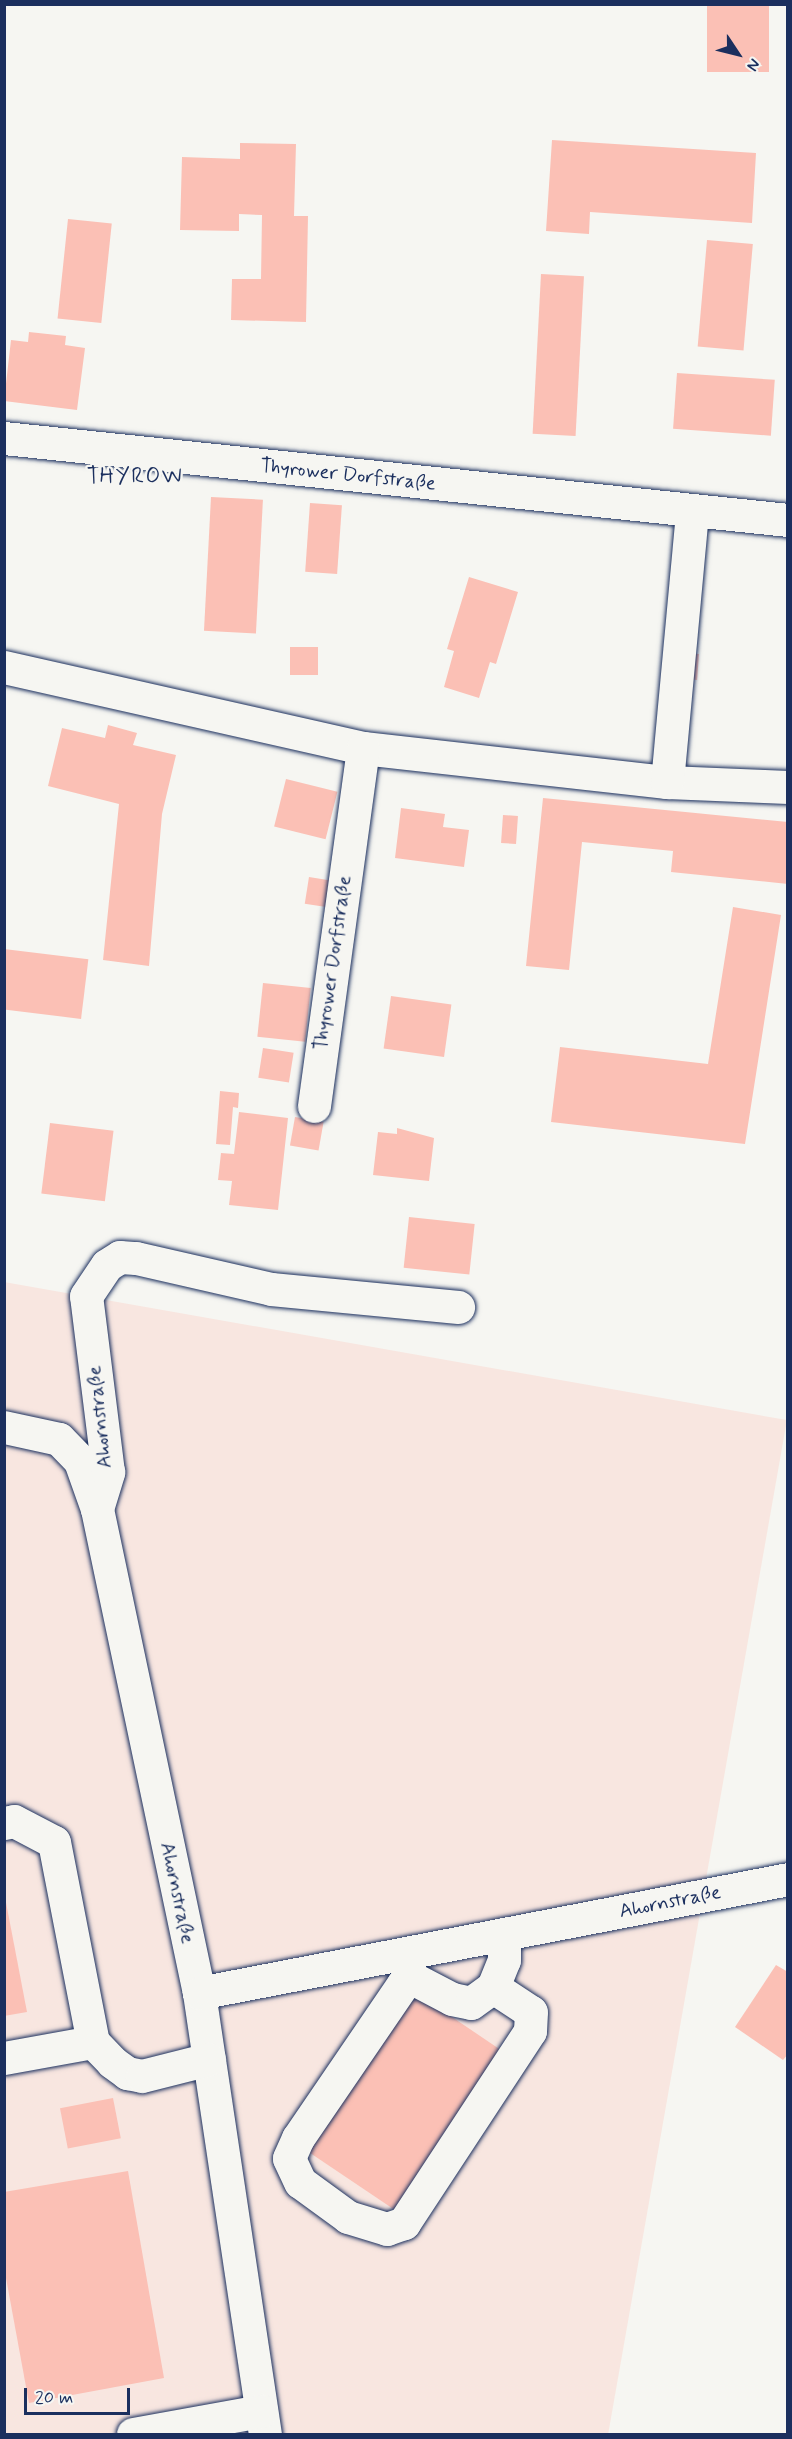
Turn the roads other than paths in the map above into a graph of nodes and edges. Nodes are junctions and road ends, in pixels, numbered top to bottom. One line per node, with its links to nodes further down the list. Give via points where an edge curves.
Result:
1 (4, 438): 2 (street, Thyrower Dorfstraße)
2 (692, 512): 3 (street, Thyrower Dorfstraße); 6 (street)
3 (788, 520)
4 (4, 666): 5 (street)
5 (363, 748): 6 (street); 8 (street, Thyrower Dorfstraße)
6 (667, 782): 7 (street)
7 (788, 787)
8 (314, 1106)
9 (458, 1307): 11 (street, Ahornstraße, via 271,1289 136,1258 113,1261 86,1296 108,1472)
10 (4, 1427): 11 (street, via 59,1438 80,1461)
11 (97, 1509): 16 (street, Ahornstraße)
12 (4, 1823): 17 (street, via 14,1821 54,1842)
13 (788, 1879): 14 (street, Ahornstraße)
14 (504, 1934): 15 (street, via 504,1960); 16 (street, Ahornstraße)
15 (493, 1987): 15 (street, via 471,2003 452,1999 412,1978 403,1984 297,2138 289,2158 300,2181 348,2217 387,2229 404,2223 530,2031 531,2012)
16 (199, 1994): 19 (street, Ahornstraße)
17 (93, 2042): 18 (street); 19 (street, via 127,2073 142,2076)
18 (4, 2058)
19 (208, 2059): 20 (street, Ahornstraße)
20 (263, 2423): 21 (street)
21 (133, 2434)

